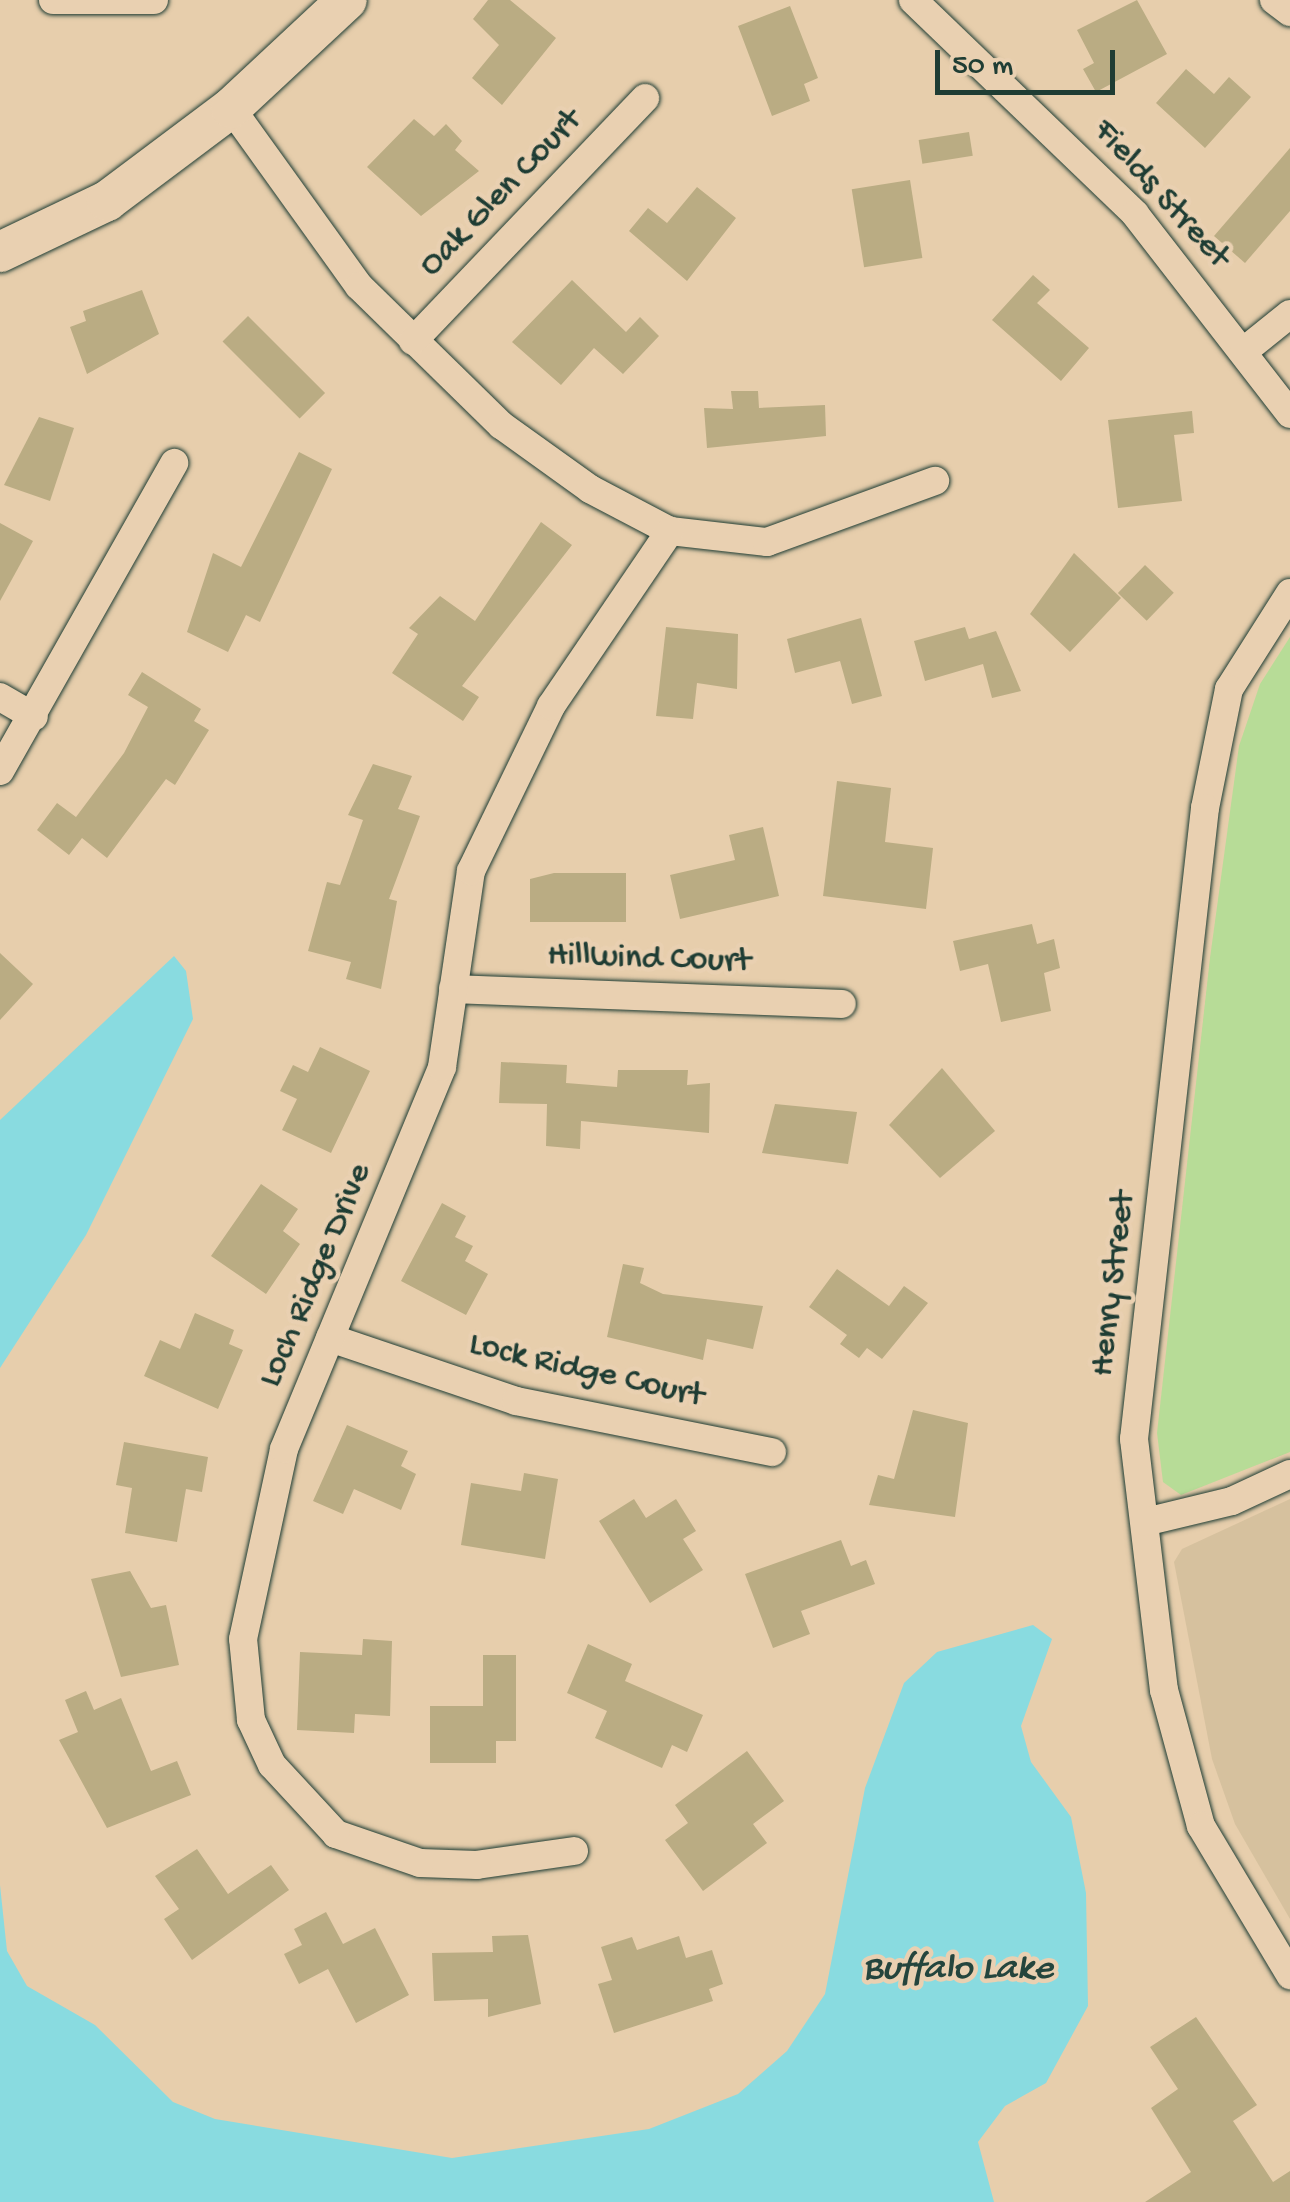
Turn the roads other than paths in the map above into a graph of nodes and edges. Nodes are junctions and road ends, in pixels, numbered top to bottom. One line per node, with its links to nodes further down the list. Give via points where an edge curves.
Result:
1 (53, 0): 2 (street)
2 (154, 0)
3 (348, 0): 8 (main road)
4 (913, 0): 12 (street, Fields Street, via 1134,214)
5 (1274, 0): 6 (street)
6 (1290, 12)
7 (646, 98): 11 (street, Oak Glen Court)
8 (230, 108): 9 (main road, via 107,201); 11 (street, via 360,286)
9 (0, 252)
10 (1290, 314): 12 (street)
11 (413, 341): 16 (street, via 501,425 590,489)
12 (1244, 351): 13 (street, Fields Street)
13 (1290, 414)
14 (174, 464): 19 (street)
15 (935, 481): 16 (street, via 767,542)
16 (670, 530): 21 (street, Loch Ridge Drive, via 499,798 470,871)
17 (1290, 593): 26 (street, Henry Street, via 1230,689 1205,808 1134,1439)
18 (0, 697): 19 (street)
19 (34, 717): 20 (street)
20 (0, 771)
21 (453, 990): 22 (street, Hillwind Court); 23 (street, Loch Ridge Drive, via 442,1067)
22 (842, 1004)
23 (330, 1338): 24 (street, Lock Ridge Court, via 516,1401); 27 (street, Loch Ridge Drive, via 284,1449 242,1640 251,1720 272,1766 306,1810 378,1853 478,1866)
24 (772, 1452)
25 (1290, 1474): 26 (street, via 1232,1501)
26 (1145, 1522): 28 (street, Henry Street, via 1164,1690 1201,1826)
27 (574, 1851)
28 (1290, 1975)

